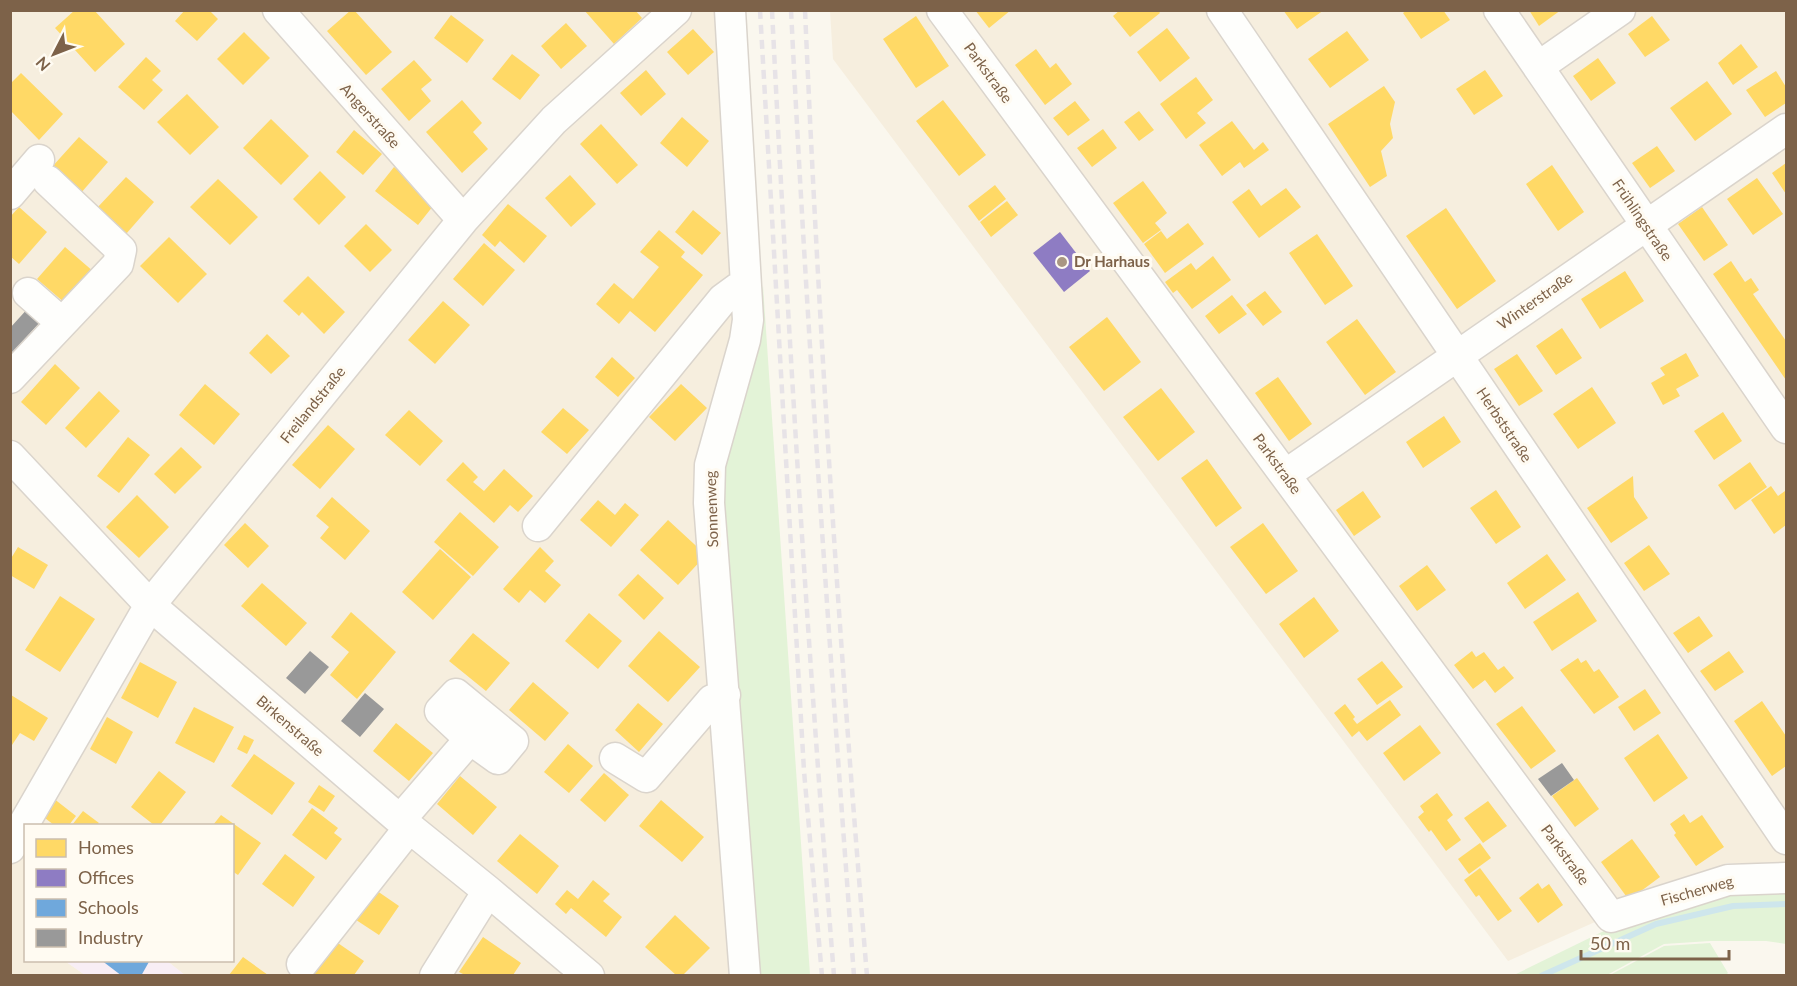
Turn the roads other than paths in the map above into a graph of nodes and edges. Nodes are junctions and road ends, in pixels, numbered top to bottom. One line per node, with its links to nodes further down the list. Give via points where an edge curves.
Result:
1 (278, 10): 11 (street, Angerstraße)
2 (676, 10): 11 (street, Freilandstraße, via 554,120)
3 (730, 10): 13 (street, Sonnenweg)
4 (942, 10): 20 (street, Parkstraße)
5 (1222, 10): 16 (street, Herbststraße)
6 (1499, 10): 8 (street, Frühlingstraße)
7 (1620, 10): 8 (street)
8 (1538, 68): 12 (street, Frühlingstraße)
9 (1786, 129): 12 (street, Winterstraße)
10 (10, 194): 15 (street, via 43,171 121,250 118,264)
11 (463, 220): 22 (street, Freilandstraße)
12 (1646, 225): 16 (street, Winterstraße); 18 (street, Frühlingstraße)
13 (746, 289): 21 (street, via 738,288 723,299); 23 (street, Sonnenweg, via 745,339 710,465 709,503)
14 (28, 293): 15 (street)
15 (62, 323): 17 (street)
16 (1456, 356): 20 (street, Winterstraße); 29 (street, Herbststraße)
17 (10, 378)
18 (1783, 417)
19 (10, 456): 22 (street, Birkenstraße)
20 (1286, 475): 33 (street, Parkstraße)
21 (538, 526)
22 (150, 605): 26 (street, Freilandstraße); 27 (street, Birkenstraße)
23 (725, 696): 25 (street, via 712,700 646,777); 37 (street, Sonnenweg)
24 (470, 739): 27 (street)
25 (615, 758)
26 (24, 824)
27 (404, 824): 32 (street, Birkenstraße); 34 (street)
28 (24, 825): 30 (street, Freilandstraße)
29 (1786, 839)
30 (10, 849)
31 (1786, 878): 33 (street, Fischerweg, via 1728,880)
32 (488, 891): 35 (street); 36 (street, Birkenstraße)
33 (1611, 917)
34 (302, 964)
35 (435, 975)
36 (589, 975)
37 (745, 975)

